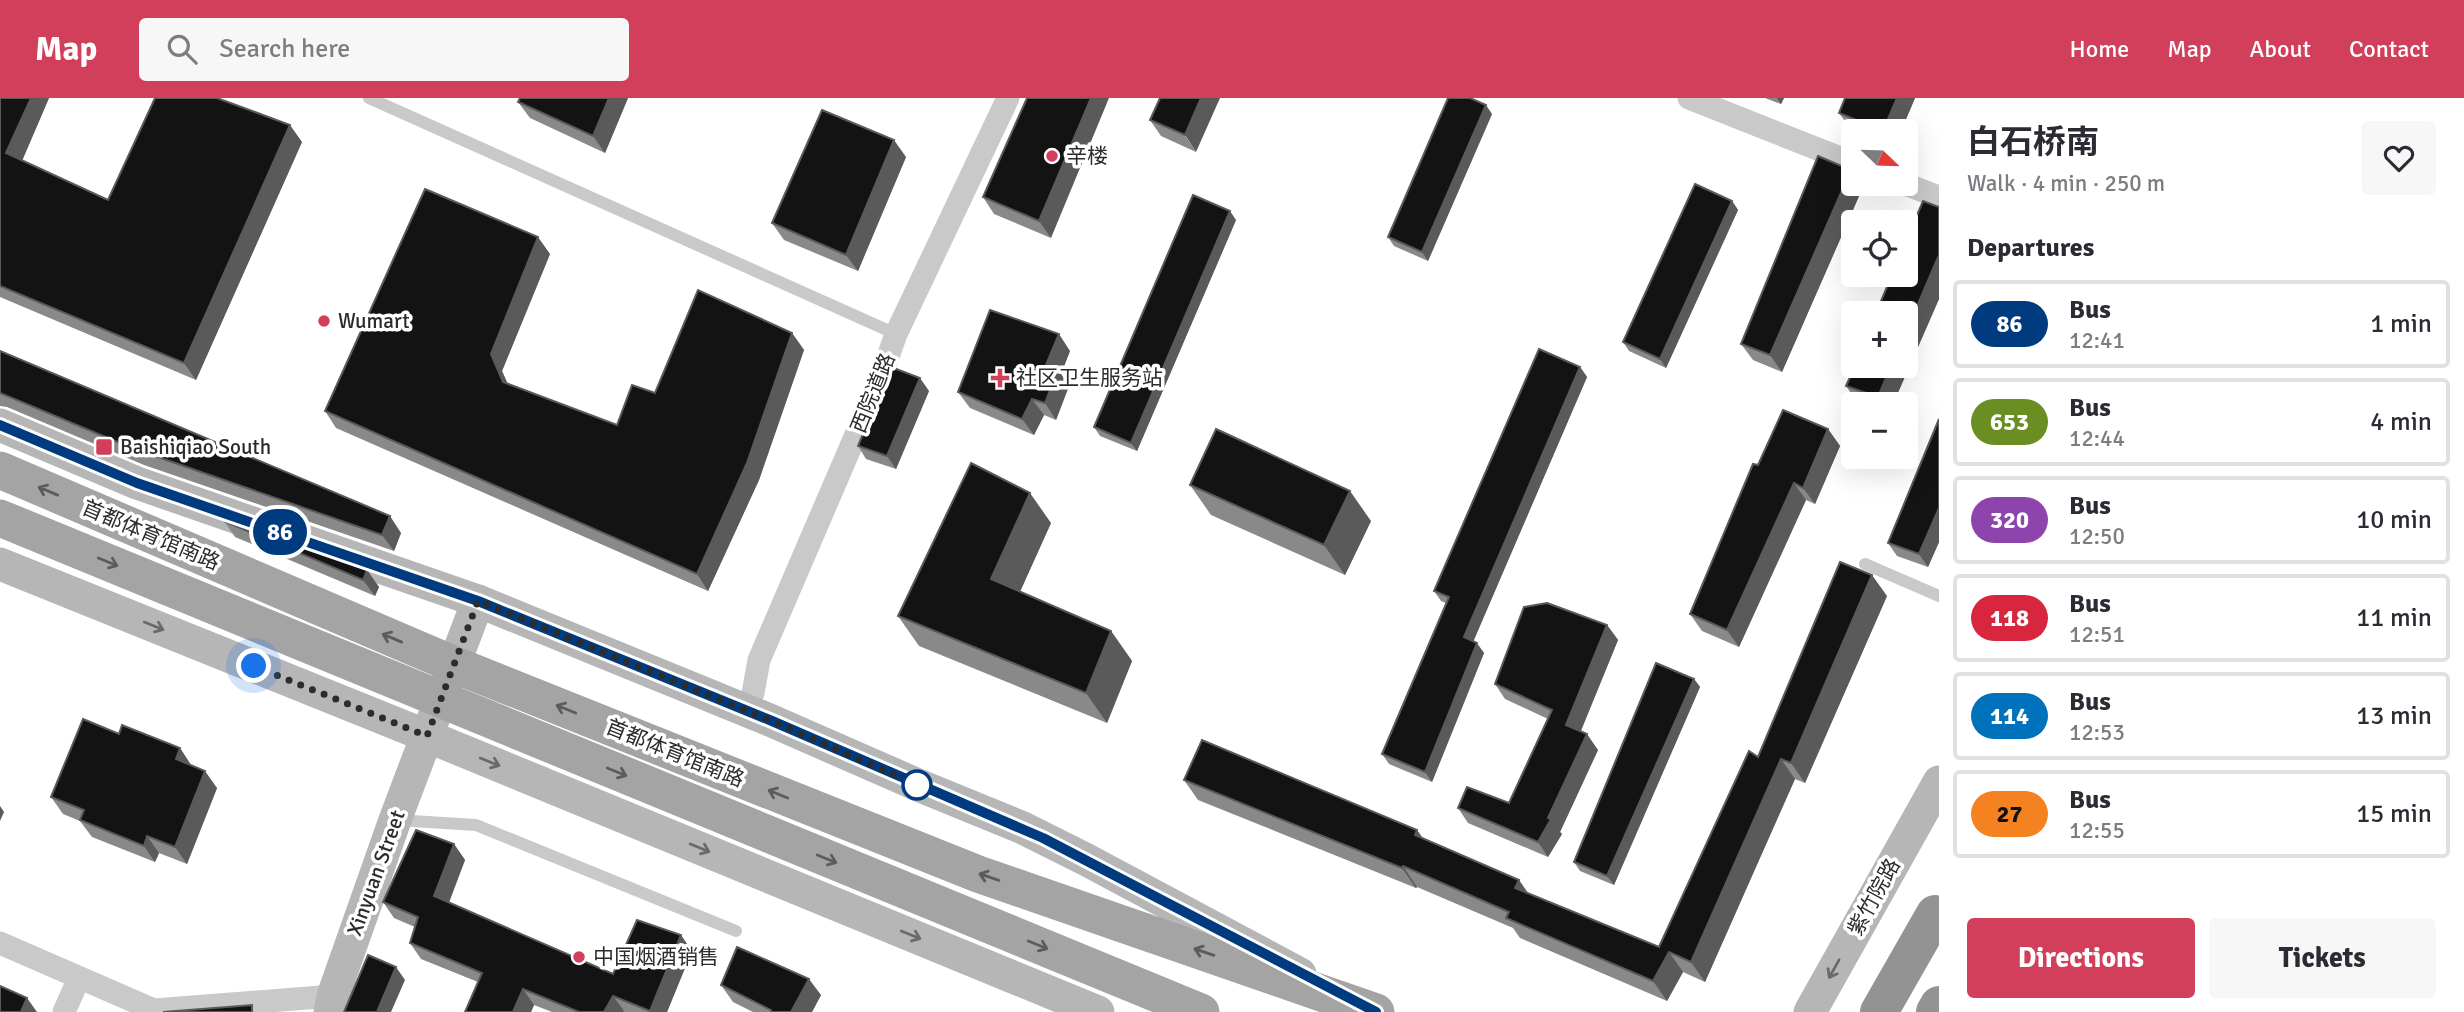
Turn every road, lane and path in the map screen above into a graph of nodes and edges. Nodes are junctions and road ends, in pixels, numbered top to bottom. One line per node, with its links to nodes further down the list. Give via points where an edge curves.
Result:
1 (369, 98): 7 (lane)
2 (1008, 98): 7 (street, 西院道路)
3 (1689, 98): 4 (street)
4 (1841, 158)
5 (1918, 189): 6 (street)
6 (1939, 197)
7 (896, 334): 16 (street, 西院道路, via 759,660)
8 (0, 425): 14 (street, 首都体育馆南路, via 137,483)
9 (0, 470): 15 (main road, 首都体育馆南路, one-way to 9)
10 (0, 517): 17 (main road, 首都体育馆南路, one-way to 17)
11 (0, 564): 18 (street, one-way to 18)
12 (1866, 564): 13 (lane)
13 (1939, 596)
14 (478, 601): 15 (street, Xinyuan Street); 27 (street, 首都体育馆南路, via 1023,828)
15 (454, 665): 17 (street, Xinyuan Street); 27 (main road, 首都体育馆南路, one-way to 15, via 978,874)
16 (753, 693)
17 (441, 699): 18 (street, Xinyuan Street); 30 (main road, 首都体育馆南路, one-way to 30)
18 (427, 736): 20 (street, Xinyuan Street); 29 (street, one-way to 29)
19 (1939, 782): 31 (street, 紫竹院路, one-way to 31)
20 (395, 820): 22 (lane, via 476,825); 25 (street, Xinyuan Street)
21 (1935, 914): 32 (highway)
22 (736, 931)
23 (0, 943): 24 (street)
24 (79, 978): 25 (street, via 154,1010); 28 (street)
25 (331, 1004)
26 (1939, 1005): 33 (highway)
27 (1369, 1009)
28 (64, 1012)
29 (1098, 1012)
30 (1201, 1012)
31 (1810, 1012)
32 (1879, 1012)
33 (1935, 1012)

